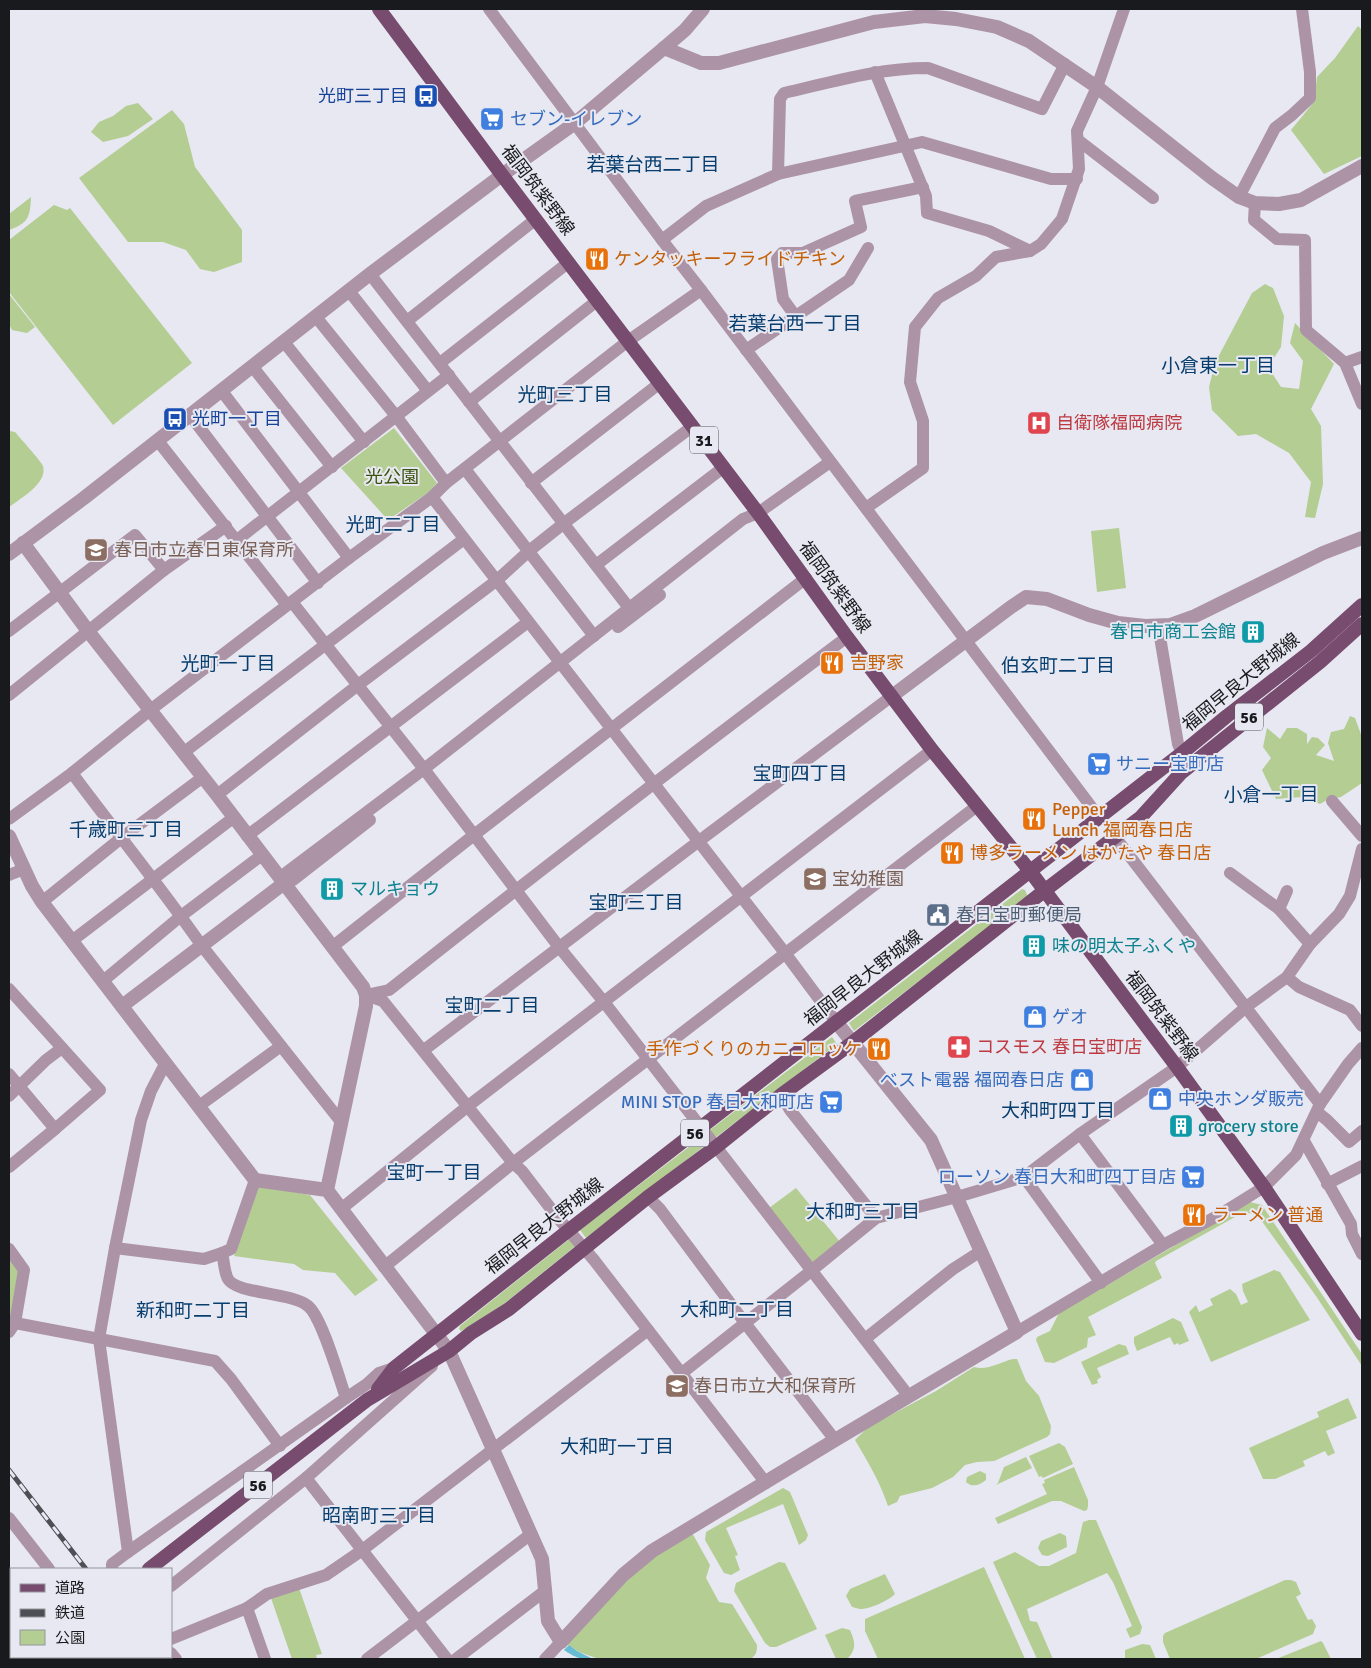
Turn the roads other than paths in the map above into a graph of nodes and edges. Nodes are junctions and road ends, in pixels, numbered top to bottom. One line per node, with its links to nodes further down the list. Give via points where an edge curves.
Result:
1 (379, 9): 15 (main road, 福岡筑紫野線 / 31)
2 (488, 9): 10 (street)
3 (703, 9): 6 (street)
4 (1124, 9): 9 (street)
5 (1302, 9): 18 (street, via 1310,98 1275,128)
6 (664, 48): 7 (street, via 701,63 718,63 874,22 925,16 997,27 1029,41); 10 (street)
7 (1065, 64): 8 (street, via 1042,108 928,68); 9 (street)
8 (875, 72): 12 (street); 14 (street, via 784,93 780,99)
9 (1097, 88): 11 (street, via 1077,131); 18 (street)
10 (575, 123): 15 (street); 22 (street)
11 (1078, 140): 16 (street); 19 (street)
12 (905, 146): 14 (street); 16 (street, via 922,142 1051,179); 17 (street)
13 (1362, 166): 20 (street, via 1302,200 1279,204)
14 (778, 174): 22 (street, via 706,206)
15 (502, 175): 21 (main road, 福岡筑紫野線 / 31); 26 (street)
16 (1076, 179): 24 (street, via 1062,219)
17 (922, 187): 24 (street, via 928,212 989,231); 31 (street, via 855,201 861,227 803,252 782,252 777,259 783,299)
18 (1239, 197): 20 (street)
19 (1153, 198)
20 (1255, 203): 38 (street, via 1254,220 1277,239 1305,240 1306,330)
21 (536, 219): 25 (main road, 福岡筑紫野線 / 31); 32 (street)
22 (662, 240): 27 (street)
23 (868, 248): 31 (street, via 849,280)
24 (1030, 252): 60 (street, via 996,257 976,276 938,298 914,327 910,382 923,421 923,468)
25 (569, 262): 29 (main road, 福岡筑紫野線 / 31); 37 (street)
26 (370, 274): 28 (street); 32 (street)
27 (701, 290): 33 (street); 35 (street)
28 (349, 291): 30 (street); 43 (street)
29 (598, 300): 33 (main road, 福岡筑紫野線 / 31); 44 (street)
30 (316, 317): 34 (street); 47 (street)
31 (796, 317): 35 (street)
32 (407, 321): 37 (street)
33 (628, 341): 41 (main road, 福岡筑紫野線 / 31); 51 (street)
34 (284, 342): 39 (street); 50 (street)
35 (746, 350): 52 (street)
36 (1362, 357): 38 (street)
37 (440, 363): 40 (street)
38 (1346, 363): 45 (street)
39 (252, 366): 42 (street); 53 (street)
40 (449, 375): 43 (street); 44 (street)
41 (660, 383): 48 (main road, 福岡筑紫野線 / 31); 57 (street)
42 (221, 390): 46 (street); 58 (street)
43 (428, 391): 47 (street)
44 (469, 402): 51 (street)
45 (1362, 404)
46 (190, 415): 49 (street); 62 (street)
47 (396, 416): 50 (street); 56 (street)
48 (693, 426): 54 (main road, 福岡筑紫野線 / 31); 63 (street)
49 (158, 440): 64 (street); 68 (street)
50 (364, 442): 53 (street)
51 (499, 443): 55 (street); 57 (street)
52 (830, 462): 60 (street); 61 (street)
53 (332, 467): 58 (street)
54 (724, 467): 61 (main road, 福岡筑紫野線 / 31); 72 (street)
55 (465, 469): 56 (street); 69 (street)
56 (446, 483): 59 (street)
57 (530, 483): 63 (street)
58 (299, 492): 62 (street); 71 (street)
59 (432, 497): 66 (street); 71 (street)
60 (866, 508): 88 (street)
61 (758, 513): 74 (main road, 福岡筑紫野線 / 31); 80 (street, via 743,519)
62 (268, 516): 67 (street); 76 (street)
63 (563, 524): 69 (street); 72 (street)
64 (226, 526): 67 (street); 73 (street)
65 (1362, 538): 83 (street, via 1323,552 1196,616 1170,625)
66 (464, 539): 75 (street); 89 (street)
67 (237, 540): 78 (street)
68 (23, 543): 70 (street); 77 (street)
69 (529, 551): 75 (street); 86 (street)
70 (9, 554)
71 (349, 558): 76 (street)
72 (596, 566): 80 (street)
73 (164, 570): 77 (street, via 135,535); 85 (street)
74 (806, 578): 87 (main road, 福岡筑紫野線 / 31); 96 (street)
75 (496, 581): 81 (street); 91 (street)
76 (318, 583): 78 (street)
77 (58, 592): 84 (street); 85 (street)
78 (289, 604): 89 (street); 94 (street)
79 (1362, 605): 100 (main road, 福岡早良大野城線 / 56, via 1311,651)
80 (632, 611): 86 (street); 90 (street)
81 (528, 622): 90 (street); 95 (street)
82 (1362, 624): 98 (main road, 福岡早良大野城線 / 56, via 1320,662)
83 (1158, 625): 88 (street, via 1118,623 1047,599 1026,597); 100 (street)
84 (9, 631)
85 (88, 631): 92 (street); 94 (street)
86 (594, 636): 90 (street)
87 (847, 637): 93 (main road, 福岡筑紫野線 / 31); 105 (street)
88 (966, 642): 93 (street); 109 (street)
89 (326, 643): 91 (street); 99 (street)
90 (563, 666): 96 (street); 101 (street)
91 (358, 685): 95 (street); 106 (street)
92 (9, 694)
93 (892, 696): 97 (main road, 福岡筑紫野線 / 31); 118 (street)
94 (150, 711): 99 (street); 103 (street)
95 (390, 726): 101 (street); 114 (street)
96 (611, 729): 105 (street); 112 (street)
97 (932, 750): 108 (main road, 福岡筑紫野線 / 31); 130 (street)
98 (1205, 752): 100 (street, via 1192,756); 102 (main road, 福岡早良大野城線 / 56)
99 (183, 753): 104 (street)
100 (1182, 753): 102 (street); 109 (main road, 福岡早良大野城線 / 56)
101 (426, 772): 112 (street); 126 (street, via 287,872)
102 (1180, 773): 116 (main road, 福岡早良大野城線 / 56, via 1141,817)
103 (72, 774): 111 (street); 117 (street)
104 (203, 777): 106 (street); 117 (street)
105 (653, 783): 118 (street); 127 (street)
106 (217, 795): 110 (street)
107 (1332, 801): 115 (street)
108 (977, 806): 122 (main road, 福岡筑紫野線 / 31); 139 (street)
109 (1099, 817): 122 (main road, 福岡早良大野城線 / 56)
110 (233, 818): 114 (street); 125 (street)
111 (9, 819)
112 (474, 835): 127 (street); 137 (street)
113 (9, 836): 121 (street)
114 (246, 836): 120 (street)
115 (1362, 836)
116 (1115, 837): 128 (main road, 福岡早良大野城線 / 56); 146 (street)
117 (120, 839): 125 (street); 131 (street)
118 (698, 841): 130 (street); 138 (street)
119 (1362, 849): 135 (street, via 1350,896 1339,914)
120 (262, 855): 126 (street); 133 (street)
121 (24, 869): 124 (street); 131 (street)
122 (1030, 871): 128 (main road, 福岡筑紫野線 / 31); 147 (main road, 福岡早良大野城線 / 56)
123 (1230, 874): 132 (street)
124 (9, 875)
125 (151, 879): 133 (street); 134 (street)
126 (283, 884): 136 (street); 137 (street)
127 (516, 889): 138 (street); 143 (street, via 390,990)
128 (1044, 891): 149 (main road, 福岡早良大野城線 / 56); 156 (main road, 福岡筑紫野線 / 31)
129 (1287, 891): 132 (street)
130 (741, 896): 139 (street); 144 (street)
131 (42, 902): 134 (street)
132 (1279, 908): 135 (street)
133 (181, 916): 136 (street); 141 (street)
134 (73, 940): 141 (street)
135 (1310, 944): 140 (street)
136 (202, 946): 145 (street); 150 (street)
137 (332, 947): 143 (street)
138 (559, 947): 144 (street); 153 (street)
139 (786, 953): 147 (street); 154 (street)
140 (1287, 977): 146 (street); 148 (street, via 1299,987 1350,1010)
141 (103, 981): 145 (street)
142 (9, 989): 151 (street)
143 (366, 995): 153 (street, via 383,1001); 164 (street)
144 (604, 1002): 154 (street); 162 (street)
145 (122, 1006): 155 (street)
146 (1246, 1007): 156 (street); 163 (street)
147 (837, 1023): 149 (street); 165 (main road, 福岡早良大野城線 / 56)
148 (1362, 1026)
149 (852, 1042): 159 (main road, 福岡早良大野城線 / 56); 180 (street, via 931,1140)
150 (281, 1046): 161 (street); 164 (street)
151 (62, 1048): 158 (street); 166 (street, via 100,1090)
152 (1362, 1048): 163 (street)
153 (424, 1050): 162 (street)
154 (648, 1059): 165 (street); 171 (street)
155 (165, 1064): 161 (street); 186 (street, via 141,1120)
156 (1177, 1067): 168 (street); 177 (main road, 福岡筑紫野線 / 31)
157 (9, 1074): 158 (street)
158 (20, 1086): 160 (street); 166 (street)
159 (781, 1095): 170 (main road, 福岡早良大野城線 / 56); 182 (street)
160 (9, 1096)
161 (199, 1106): 175 (street)
162 (468, 1106): 171 (street); 181 (street)
163 (1318, 1108): 167 (street, via 1349,1142); 169 (street)
164 (342, 1123): 178 (street)
165 (701, 1128): 170 (street); 183 (main road, 福岡早良大野城線 / 56)
166 (55, 1129): 172 (street)
167 (1362, 1131)
168 (1080, 1134): 174 (street); 185 (street)
169 (1304, 1141): 176 (street); 177 (street, via 1285,1168)
170 (716, 1147): 179 (main road, 福岡早良大野城線 / 56); 193 (street)
171 (513, 1163): 183 (street); 192 (street)
172 (9, 1166)
173 (1362, 1166): 176 (street)
174 (1024, 1177): 180 (street); 194 (street)
175 (255, 1180): 178 (street); 190 (street, via 231,1249)
176 (1328, 1184): 184 (street)
177 (1264, 1187): 185 (street); 199 (main road, 福岡筑紫野線 / 31)
178 (327, 1190): 181 (street)
179 (648, 1197): 187 (main road, 福岡早良大野城線 / 56); 195 (street)
180 (957, 1197): 182 (street); 189 (street)
181 (341, 1209): 192 (street)
182 (876, 1218): 193 (street)
183 (568, 1230): 187 (street); 200 (main road, 福岡早良大野城線 / 56)
184 (1357, 1232): 191 (street)
185 (1163, 1245): 194 (street)
186 (115, 1248): 190 (street, via 204,1259); 201 (street)
187 (584, 1248): 197 (street); 203 (main road, 福岡早良大野城線 / 56, via 509,1310)
188 (9, 1249): 196 (street, via 24,1270)
189 (981, 1251): 198 (street); 202 (street, via 953,1269)
190 (222, 1253): 207 (street, via 229,1280 238,1286 291,1298 308,1306 318,1320)
191 (1362, 1254)
192 (384, 1267): 200 (street)
193 (811, 1271): 195 (street); 202 (street)
194 (1101, 1283): 198 (street)
195 (745, 1324): 205 (street); 209 (street)
196 (12, 1327): 201 (street)
197 (648, 1330): 205 (street); 211 (street)
198 (1017, 1332): 206 (street)
199 (1362, 1334)
200 (437, 1336): 203 (street); 204 (main road, 福岡早良大野城線 / 56)
201 (99, 1338): 210 (street, via 215,1361); 217 (street)
202 (865, 1339): 206 (street)
203 (449, 1351): 208 (main road, 福岡早良大野城線 / 56); 211 (street); 212 (street)
204 (394, 1368): 207 (street, via 378,1373); 208 (main road, 福岡早良大野城線 / 56)
205 (682, 1373): 213 (street)
206 (907, 1397): 209 (street)
207 (346, 1398): 210 (street)
208 (367, 1400): 220 (main road, 福岡早良大野城線 / 56)
209 (835, 1440): 213 (street)
210 (280, 1446): 217 (street)
211 (493, 1450): 215 (street); 216 (street)
212 (306, 1478): 216 (street); 221 (street)
213 (766, 1483): 226 (street, via 652,1551 623,1575)
214 (9, 1518): 218 (street)
215 (531, 1534): 222 (street, via 542,1559); 224 (street)
216 (361, 1551): 223 (street, via 326,1575 267,1594); 224 (street)
217 (128, 1552): 219 (street, via 112,1564)
218 (48, 1568)
219 (112, 1568)
220 (150, 1568)
221 (172, 1585)
222 (546, 1590): 226 (street, via 548,1621); 231 (street)
223 (247, 1608): 225 (street); 228 (street)
224 (416, 1621): 229 (street); 230 (street)
225 (172, 1639)
226 (560, 1642): 227 (street)
227 (547, 1657)
228 (265, 1659)
229 (368, 1659)
230 (447, 1659)
231 (456, 1659)

